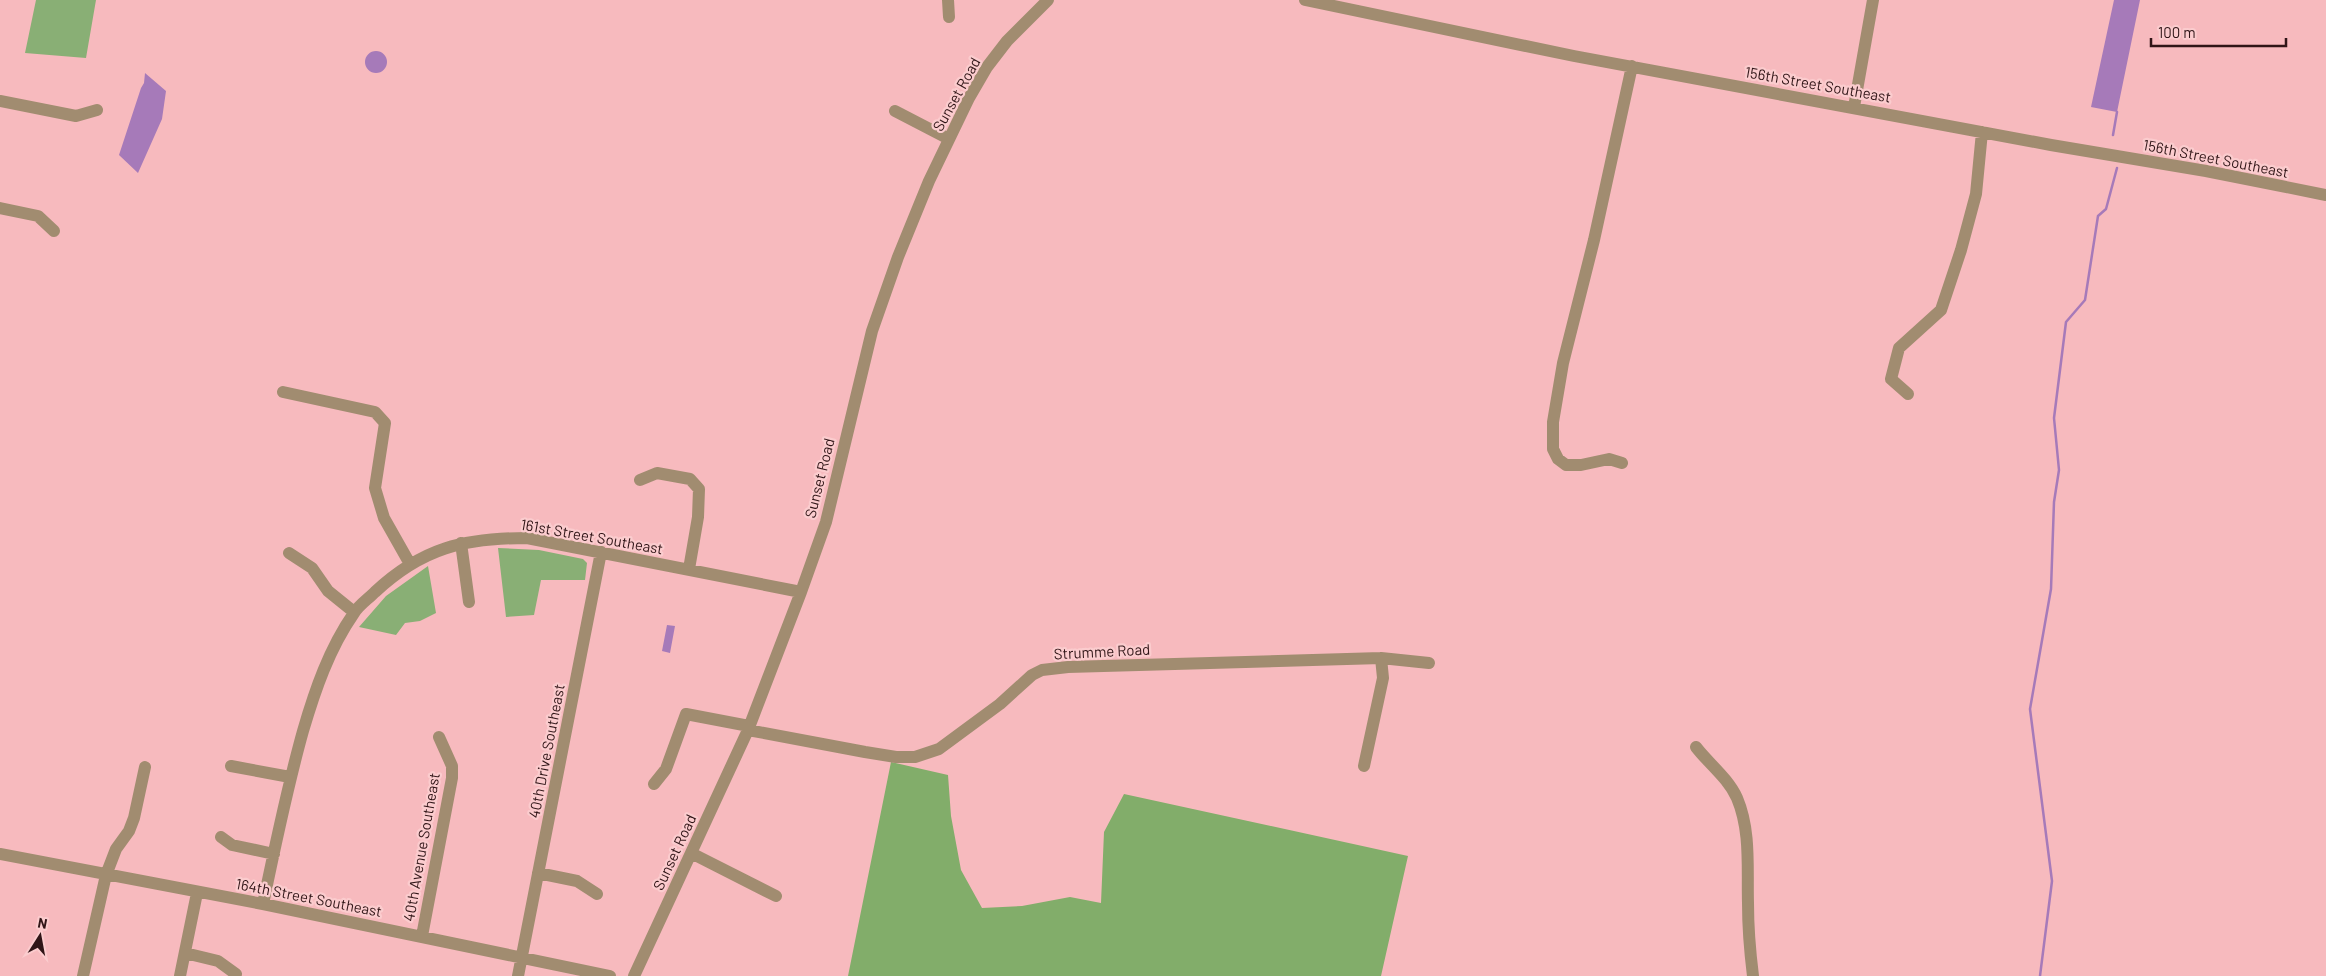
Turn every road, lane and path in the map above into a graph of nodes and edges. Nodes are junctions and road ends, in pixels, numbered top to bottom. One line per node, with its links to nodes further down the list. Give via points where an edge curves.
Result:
1 (948, 0): 5 (street)
2 (1048, 0): 12 (street, Sunset Road, via 987,67)
3 (1305, 0): 6 (street, 156th Street Southeast)
4 (1873, 0): 8 (street)
5 (949, 17)
6 (1632, 66): 8 (street, 156th Street Southeast); 18 (street, via 1563,363 1553,422 1553,448 1558,459 1566,465 1609,459)
7 (0, 101): 9 (street, via 76,116)
8 (1854, 106): 11 (street, 156th Street Southeast)
9 (97, 110)
10 (895, 111): 12 (street)
11 (1982, 132): 13 (street, 156th Street Southeast); 17 (street, via 1976,194 1962,250 1941,310 1899,348 1892,371 1891,378)
12 (949, 139): 25 (street, Sunset Road, via 898,257 872,331 826,522)
13 (2326, 195)
14 (0, 208): 15 (street, via 38,216)
15 (54, 231)
16 (283, 392): 23 (street, via 375,412 385,423 375,488 384,518)
17 (1908, 394)
18 (1622, 463)
19 (640, 480): 24 (street, via 658,473 690,479 698,489 698,517)
20 (461, 544): 21 (street, 161st Street Southeast, via 495,538 527,538); 23 (street, 161st Street Southeast); 26 (street)
21 (601, 552): 24 (street, 161st Street Southeast); 42 (street, 40th Drive Southeast)
22 (289, 554): 27 (street, via 312,568 328,591)
23 (410, 564): 27 (street, 161st Street Southeast)
24 (689, 570): 25 (street, 161st Street Southeast)
25 (801, 592): 30 (street, Sunset Road)
26 (469, 602)
27 (354, 612): 36 (street, 161st Street Southeast, via 318,681)
28 (1381, 658): 29 (street, Strumme Road); 30 (street, Strumme Road, via 1042,670 939,749 915,757 865,752); 34 (street, via 1383,678)
29 (1429, 663)
30 (749, 728): 37 (street, Strumme Road, via 686,714 666,769); 39 (street, Sunset Road)
31 (439, 737): 48 (street, 40th Avenue Southeast, via 452,766 452,778)
32 (1696, 747): 57 (street, via 1736,796 1747,830 1749,942)
33 (231, 766): 36 (street)
34 (1364, 766)
35 (144, 767): 43 (street, via 131,824)
36 (290, 777): 41 (street, 161st Street Southeast)
37 (654, 784)
38 (221, 837): 41 (street, via 232,845)
39 (691, 853): 46 (street); 56 (street, Sunset Road)
40 (0, 854): 43 (street, 164th Street Southeast)
41 (274, 854): 47 (street, 161st Street Southeast)
42 (538, 873): 45 (street, via 577,881); 50 (street, 40th Drive Southeast)
43 (106, 875): 44 (street, 164th Street Southeast); 52 (street)
44 (197, 893): 47 (street, 164th Street Southeast); 49 (street)
45 (597, 894)
46 (776, 896)
47 (264, 904): 48 (street, 164th Street Southeast)
48 (422, 936): 50 (street, 164th Street Southeast)
49 (185, 954): 51 (street, via 218,961); 53 (street)
50 (522, 957): 54 (street, 40th Drive Southeast); 55 (street, 164th Street Southeast)
51 (236, 974)
52 (83, 976)
53 (180, 976)
54 (518, 976)
55 (610, 976)
56 (634, 976)
57 (1753, 976)

